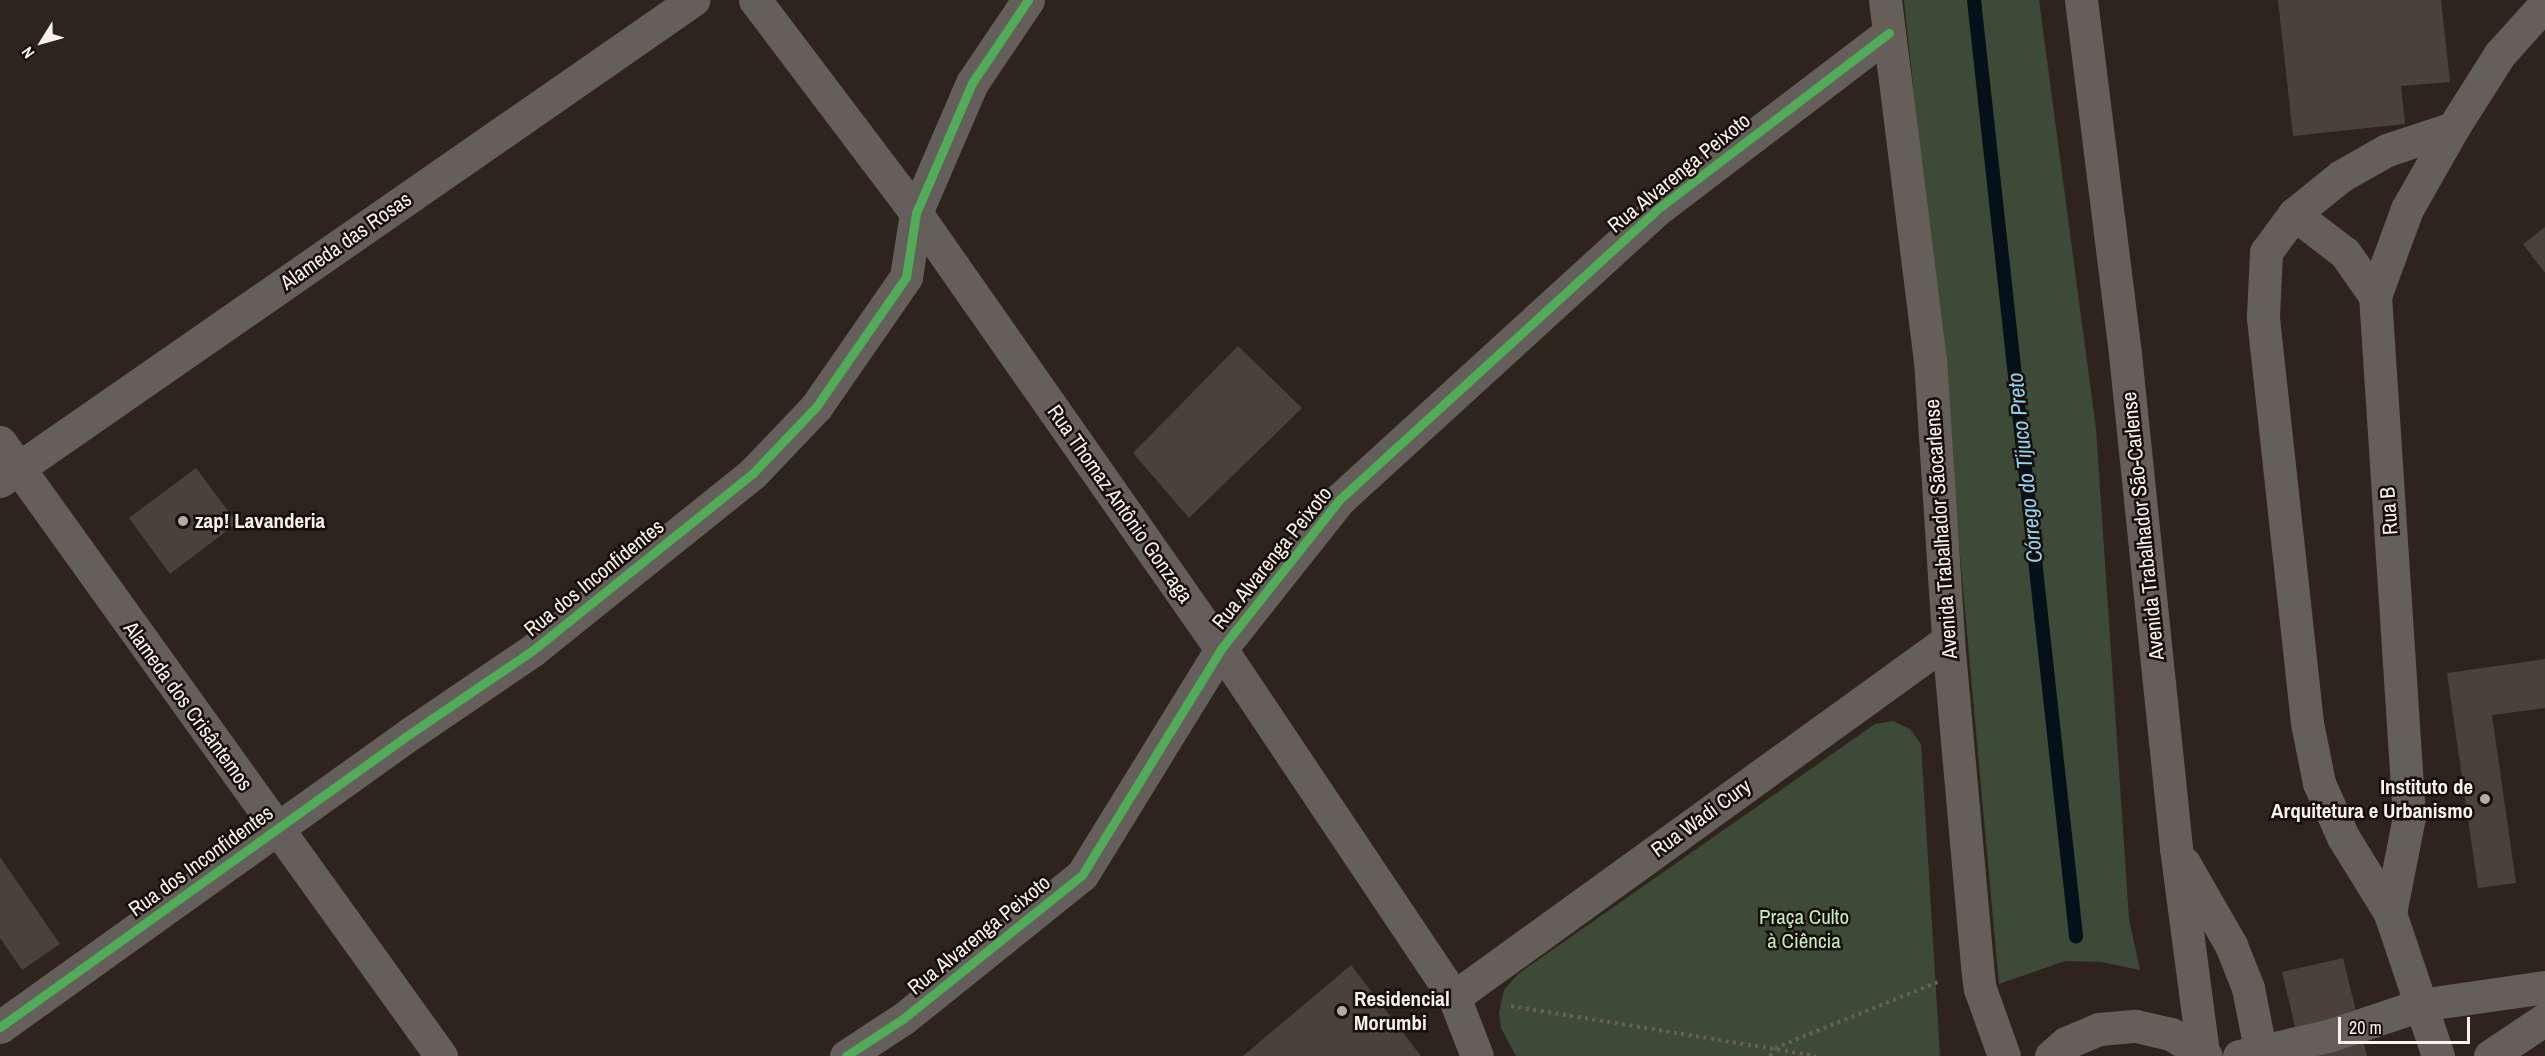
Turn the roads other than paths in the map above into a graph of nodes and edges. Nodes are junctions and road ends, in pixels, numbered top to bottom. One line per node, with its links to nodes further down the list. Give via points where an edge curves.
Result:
1 (693, 0): 12 (street, Alameda das Rosas)
2 (755, 0): 9 (street, Rua Thomaz Antônio Gonzaga)
3 (1028, 0): 9 (street, Rua dos Inconfidentes, via 972,83)
4 (1885, 0): 7 (main road, Avenida Trabalhador Sãocarlense)
5 (2081, 0): 16 (main road, Avenida Trabalhador São-Carlense, via 2126,354)
6 (2545, 4): 8 (street, Rua B, via 2500,54)
7 (1889, 33): 13 (main road, Avenida Trabalhador Sãocarlense, via 1930,359); 14 (street, Rua Alvarenga Peixoto, via 1655,211 1459,388 1341,499)
8 (2453, 128): 10 (street, via 2387,150 2341,176); 11 (street, Rua B, via 2407,209)
9 (916, 213): 14 (street, Rua Thomaz Antônio Gonzaga); 15 (street, Rua dos Inconfidentes, via 906,277 816,406 753,473 533,650)
10 (2294, 214): 11 (street, via 2345,253); 17 (street, via 2266,252 2263,316 2307,723 2319,783 2343,837)
11 (2375, 296): 17 (street, Rua B, via 2409,817)
12 (6, 464): 15 (street, Alameda dos Crisântemos)
13 (1948, 640): 19 (street, Rua Wadi Cury); 28 (main road, Avenida Trabalhador Sãocarlense, via 1980,989)
14 (1221, 649): 19 (street, Rua Thomaz Antônio Gonzaga); 26 (street, Rua Alvarenga Peixoto, via 1082,875 904,1018)
15 (276, 829): 22 (street, Rua dos Inconfidentes); 25 (street, Alameda dos Crisântemos)
16 (2176, 848): 23 (main road, via 2231,945 2248,988); 24 (main road, Avenida Trabalhador São-Carlense)
17 (2390, 913): 20 (street, Rua B)
18 (2545, 987): 20 (street)
19 (1454, 997): 27 (street, Rua Thomaz Antônio Gonzaga)
20 (2420, 1005): 23 (street, via 2328,1036); 30 (street, Rua B)
21 (2545, 1020): 31 (street)
22 (0, 1027)
23 (2249, 1053)
24 (2205, 1054): 29 (main road, via 2171,1034 2136,1026 2099,1029 2066,1043)
25 (441, 1056)
26 (846, 1056)
27 (1478, 1056)
28 (2004, 1056)
29 (2051, 1056)
30 (2438, 1056)
31 (2490, 1056)

